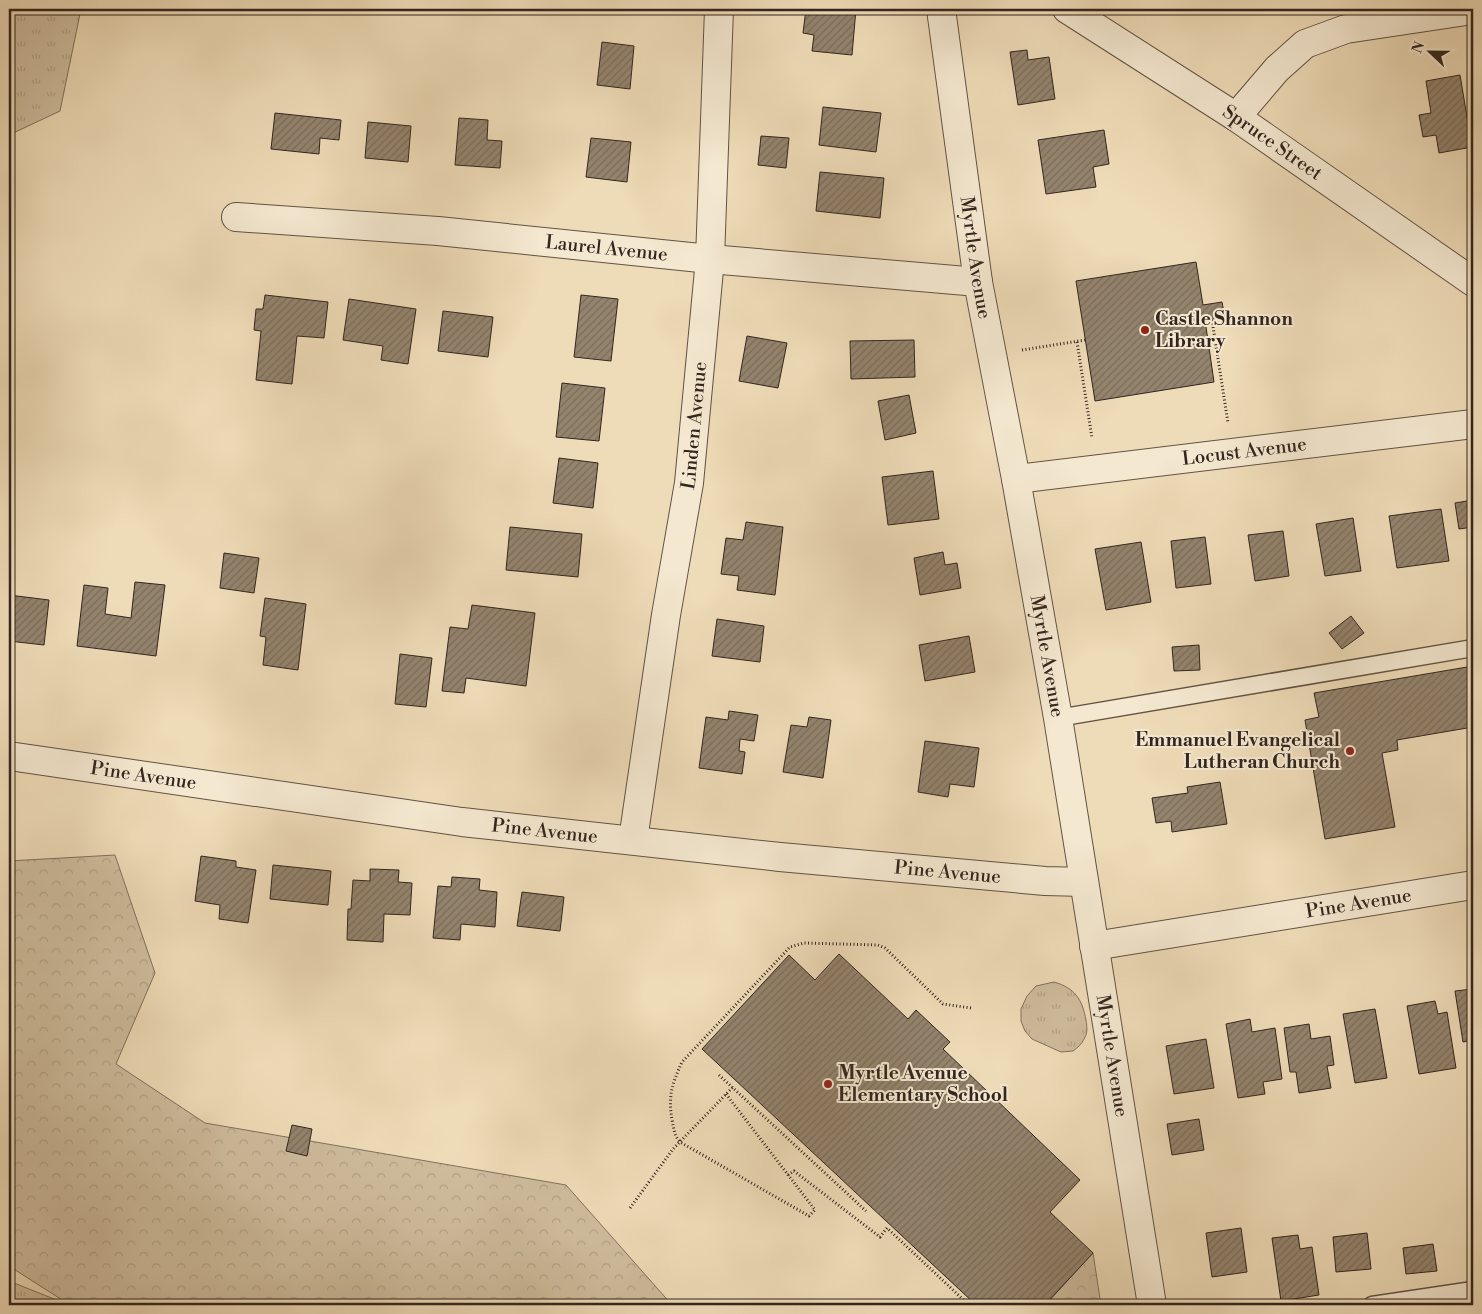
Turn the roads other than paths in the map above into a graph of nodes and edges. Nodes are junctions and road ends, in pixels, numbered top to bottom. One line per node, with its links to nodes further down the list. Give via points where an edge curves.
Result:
1 (718, 9): 7 (street, Linden Avenue)
2 (941, 9): 8 (street, Myrtle Avenue)
3 (1067, 9): 5 (street, Spruce Street)
4 (1473, 10): 5 (street, via 1346,29 1305,44 1277,69)
5 (1236, 117): 9 (street, Spruce Street)
6 (236, 217): 7 (street, Laurel Avenue, via 438,231)
7 (710, 259): 8 (street, Laurel Avenue); 15 (street, Linden Avenue, via 689,483)
8 (978, 282): 11 (street, Myrtle Avenue)
9 (1473, 282)
10 (1473, 424): 11 (street, Locust Avenue)
11 (1016, 478): 13 (street, Myrtle Avenue)
12 (1473, 648): 13 (lane)
13 (1058, 718): 16 (street, Myrtle Avenue)
14 (9, 756): 15 (street, Pine Avenue, via 462,822)
15 (633, 840): 16 (street, Pine Avenue, via 780,857)
16 (1084, 882): 18 (street, Myrtle Avenue)
17 (1473, 885): 18 (street, Pine Avenue)
18 (1094, 946): 20 (street, Myrtle Avenue)
19 (1473, 1290): 21 (lane)
20 (1152, 1305)
21 (1372, 1305)

